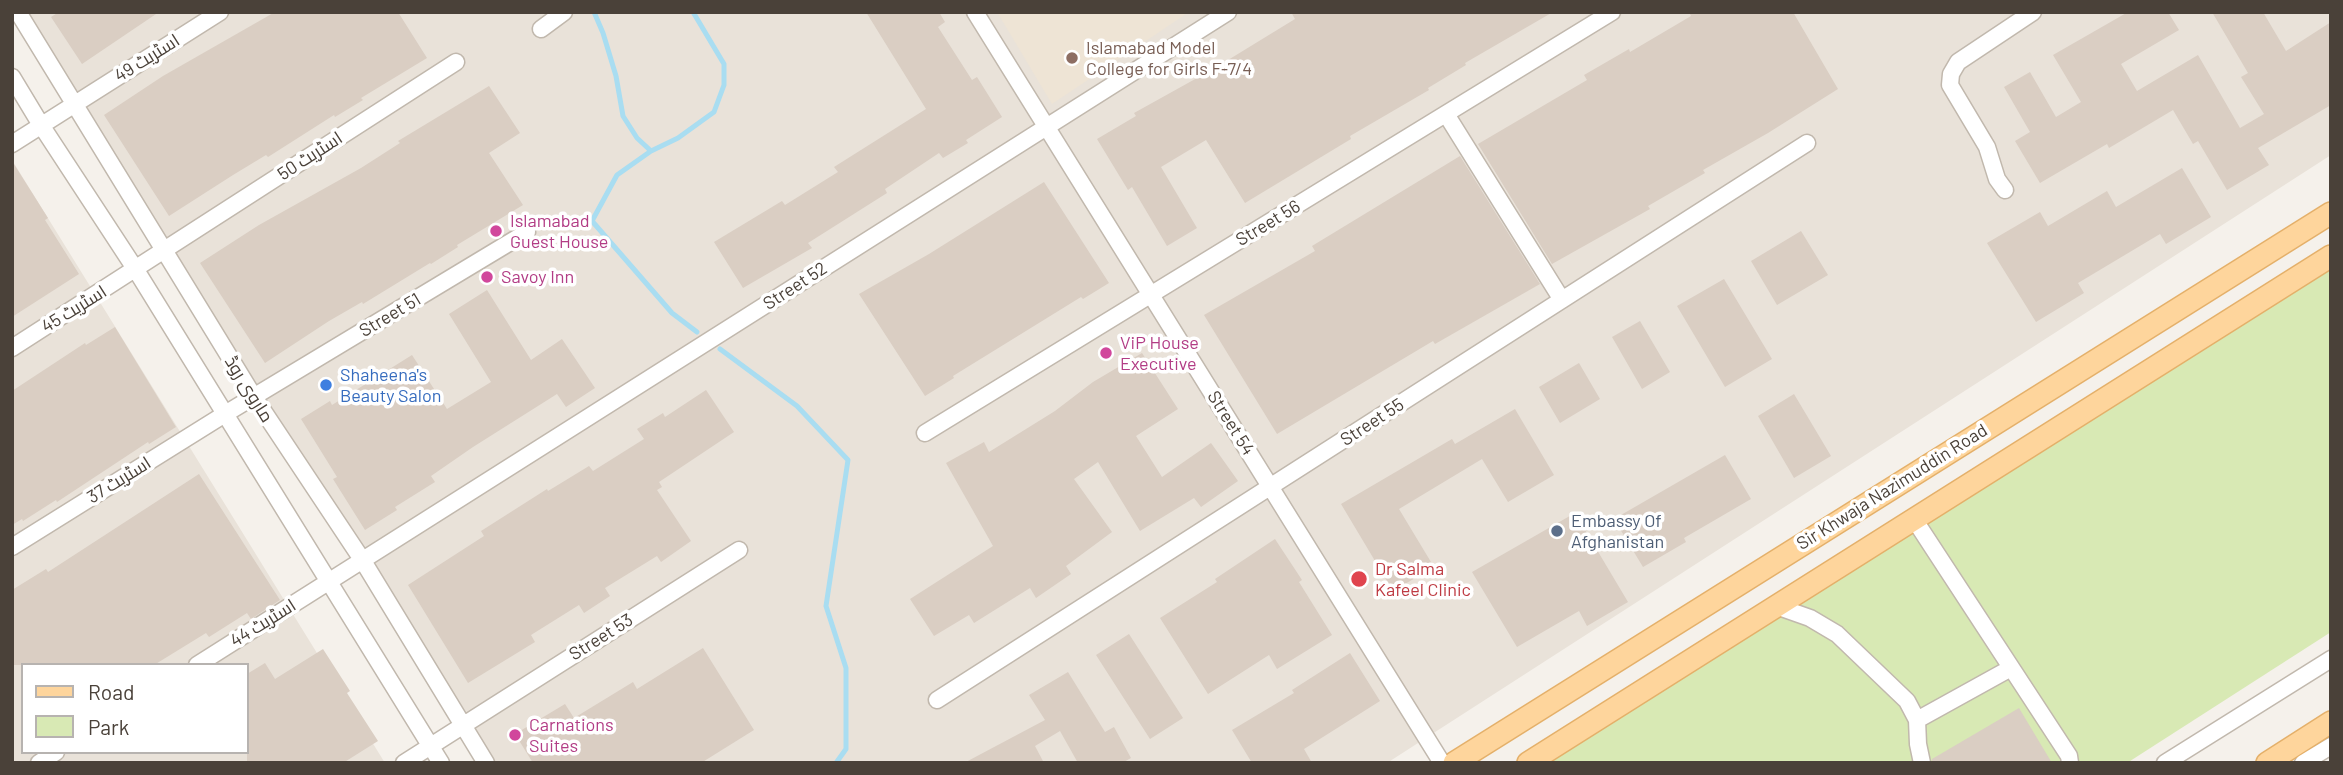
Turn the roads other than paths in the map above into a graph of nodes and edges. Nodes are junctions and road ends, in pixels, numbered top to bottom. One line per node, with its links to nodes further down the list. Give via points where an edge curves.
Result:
1 (18, 12): 11 (street, ماروی روڈ)
2 (220, 12): 11 (street, اسٹریٹ 49)
3 (564, 12): 8 (street)
4 (975, 12): 14 (street, Street 54)
5 (1228, 12): 14 (street, Street 52)
6 (1612, 12): 12 (street, Street 56)
7 (2033, 12): 17 (street, via 1958,62 1951,74 1950,85 1987,147)
8 (541, 29)
9 (456, 62): 20 (street, اسٹریٹ 50)
10 (12, 77): 13 (street, ماروی روڈ)
11 (75, 103): 13 (street, اسٹریٹ 49); 20 (street, ماروی روڈ)
12 (1446, 114): 23 (street, Street 56); 24 (street)
13 (41, 125): 16 (street, اسٹریٹ 49); 22 (street, ماروی روڈ)
14 (1045, 126): 23 (street, Street 54); 33 (street, Street 52)
15 (1807, 143): 24 (street, Street 55)
16 (12, 144)
17 (2005, 190)
18 (2331, 213): 36 (main road, Sir Khwaja Nazimuddin Road)
19 (527, 232): 26 (street, Street 51)
20 (163, 251): 22 (street, اسٹریٹ 50); 26 (street, ماروی روڈ)
21 (2331, 256): 30 (main road)
22 (136, 270): 25 (street, اسٹریٹ 45); 27 (street, ماروی روڈ)
23 (1150, 295): 28 (street, Street 56); 29 (street, Street 54)
24 (1562, 300): 29 (street, Street 55)
25 (12, 348)
26 (254, 397): 27 (street, Street 51); 33 (street, ماروی روڈ)
27 (225, 414): 31 (street, اسٹریٹ 37); 34 (street, ماروی روڈ)
28 (925, 433)
29 (1270, 487): 41 (street, Street 55); 50 (street, Street 54)
30 (1914, 519): 35 (main road); 40 (street)
31 (12, 547)
32 (739, 550): 44 (street, Street 53)
33 (363, 561): 34 (street, Street 52); 44 (street, ماروی روڈ)
34 (330, 582): 39 (street, اسٹریٹ 44); 45 (street, ماروی روڈ)
35 (1776, 606): 37 (main road); 42 (street, via 1838,634 1908,701)
36 (1678, 622): 37 (main road); 51 (main road, Sir Khwaja Nazimuddin Road)
37 (1701, 653): 52 (main road)
38 (2331, 659): 55 (street)
39 (200, 663)
40 (2011, 668): 42 (street); 54 (street)
41 (937, 700)
42 (1917, 720): 53 (street)
43 (2331, 722): 56 (main road)
44 (463, 724): 45 (street, Street 53); 49 (street, ماروی روڈ)
45 (431, 746): 47 (street, Street 53); 48 (street, ماروی روڈ)
46 (2331, 746): 57 (street)
47 (404, 763)
48 (442, 763)
49 (486, 763)
50 (1442, 763)
51 (1454, 763)
52 (1528, 763)
53 (1922, 763)
54 (2070, 763)
55 (2165, 763)
56 (2267, 763)
57 (2303, 763)

